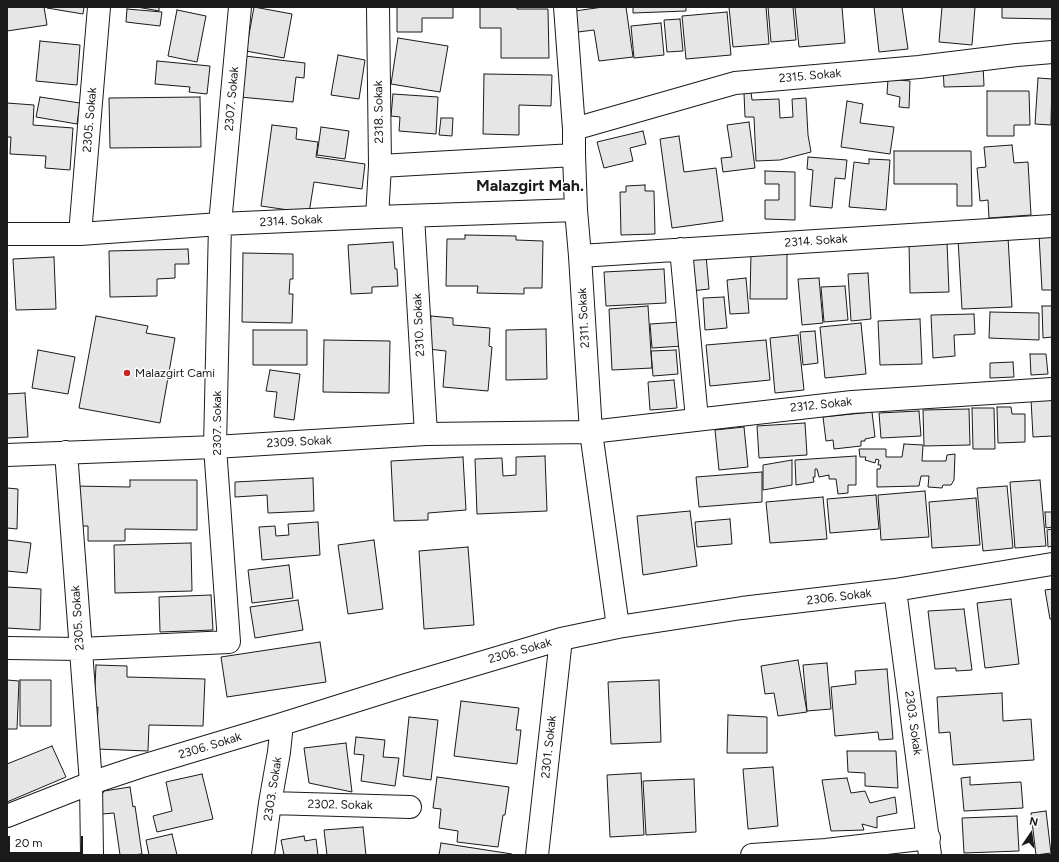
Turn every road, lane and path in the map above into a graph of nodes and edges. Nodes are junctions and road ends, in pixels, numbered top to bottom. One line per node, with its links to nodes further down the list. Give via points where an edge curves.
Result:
1 (99, 7): 15 (street, 2305. Sokak)
2 (240, 7): 12 (street, 2307. Sokak)
3 (378, 7): 8 (street, 2318. Sokak)
4 (565, 7): 6 (street, 2311. Sokak)
5 (1052, 52): 6 (street, 2315. Sokak, via 735,83)
6 (574, 129): 7 (street, 2311. Sokak)
7 (574, 155): 8 (street); 9 (street, 2311. Sokak)
8 (380, 166): 11 (street, 2318. Sokak)
9 (576, 210): 10 (street, 2314. Sokak); 17 (street, 2311. Sokak)
10 (413, 216): 11 (street, 2314. Sokak); 21 (street, 2310. Sokak)
11 (377, 217): 12 (street, 2314. Sokak)
12 (220, 224): 15 (street, 2314. Sokak); 22 (street, 2307. Sokak)
13 (1052, 226): 16 (street, 2314. Sokak)
14 (7, 234): 15 (street, 2314. Sokak)
15 (80, 234)
16 (681, 249): 17 (street, 2314. Sokak); 19 (street)
17 (580, 256): 20 (street, 2311. Sokak)
18 (1052, 389): 19 (street, 2312. Sokak, via 852,402)
19 (697, 419): 20 (street, 2312. Sokak)
20 (591, 432): 21 (street, 2309. Sokak); 27 (street, 2311. Sokak)
21 (426, 434): 22 (street, 2309. Sokak)
22 (215, 447): 23 (street, 2309. Sokak); 30 (street, 2307. Sokak, via 229,642)
23 (66, 452): 24 (street, 2309. Sokak); 30 (street, 2305. Sokak)
24 (7, 455)
25 (1052, 564): 26 (street, 2306. Sokak)
26 (895, 590): 27 (street, 2306. Sokak, via 742,608); 36 (street, 2303. Sokak)
27 (618, 627): 28 (street, 2306. Sokak)
28 (561, 639): 31 (street, 2306. Sokak); 39 (street, 2301. Sokak)
29 (7, 648): 30 (street)
30 (80, 649): 32 (street, 2305. Sokak)
31 (282, 724): 32 (street, 2306. Sokak); 33 (street, 2303. Sokak)
32 (91, 783): 35 (street, 2306. Sokak); 37 (street, 2305. Sokak)
33 (270, 803): 34 (street, 2302. Sokak); 38 (street, 2303. Sokak)
34 (410, 807)
35 (7, 816)
36 (930, 847): 40 (street)
37 (92, 855)
38 (263, 855)
39 (537, 855)
40 (752, 855)

